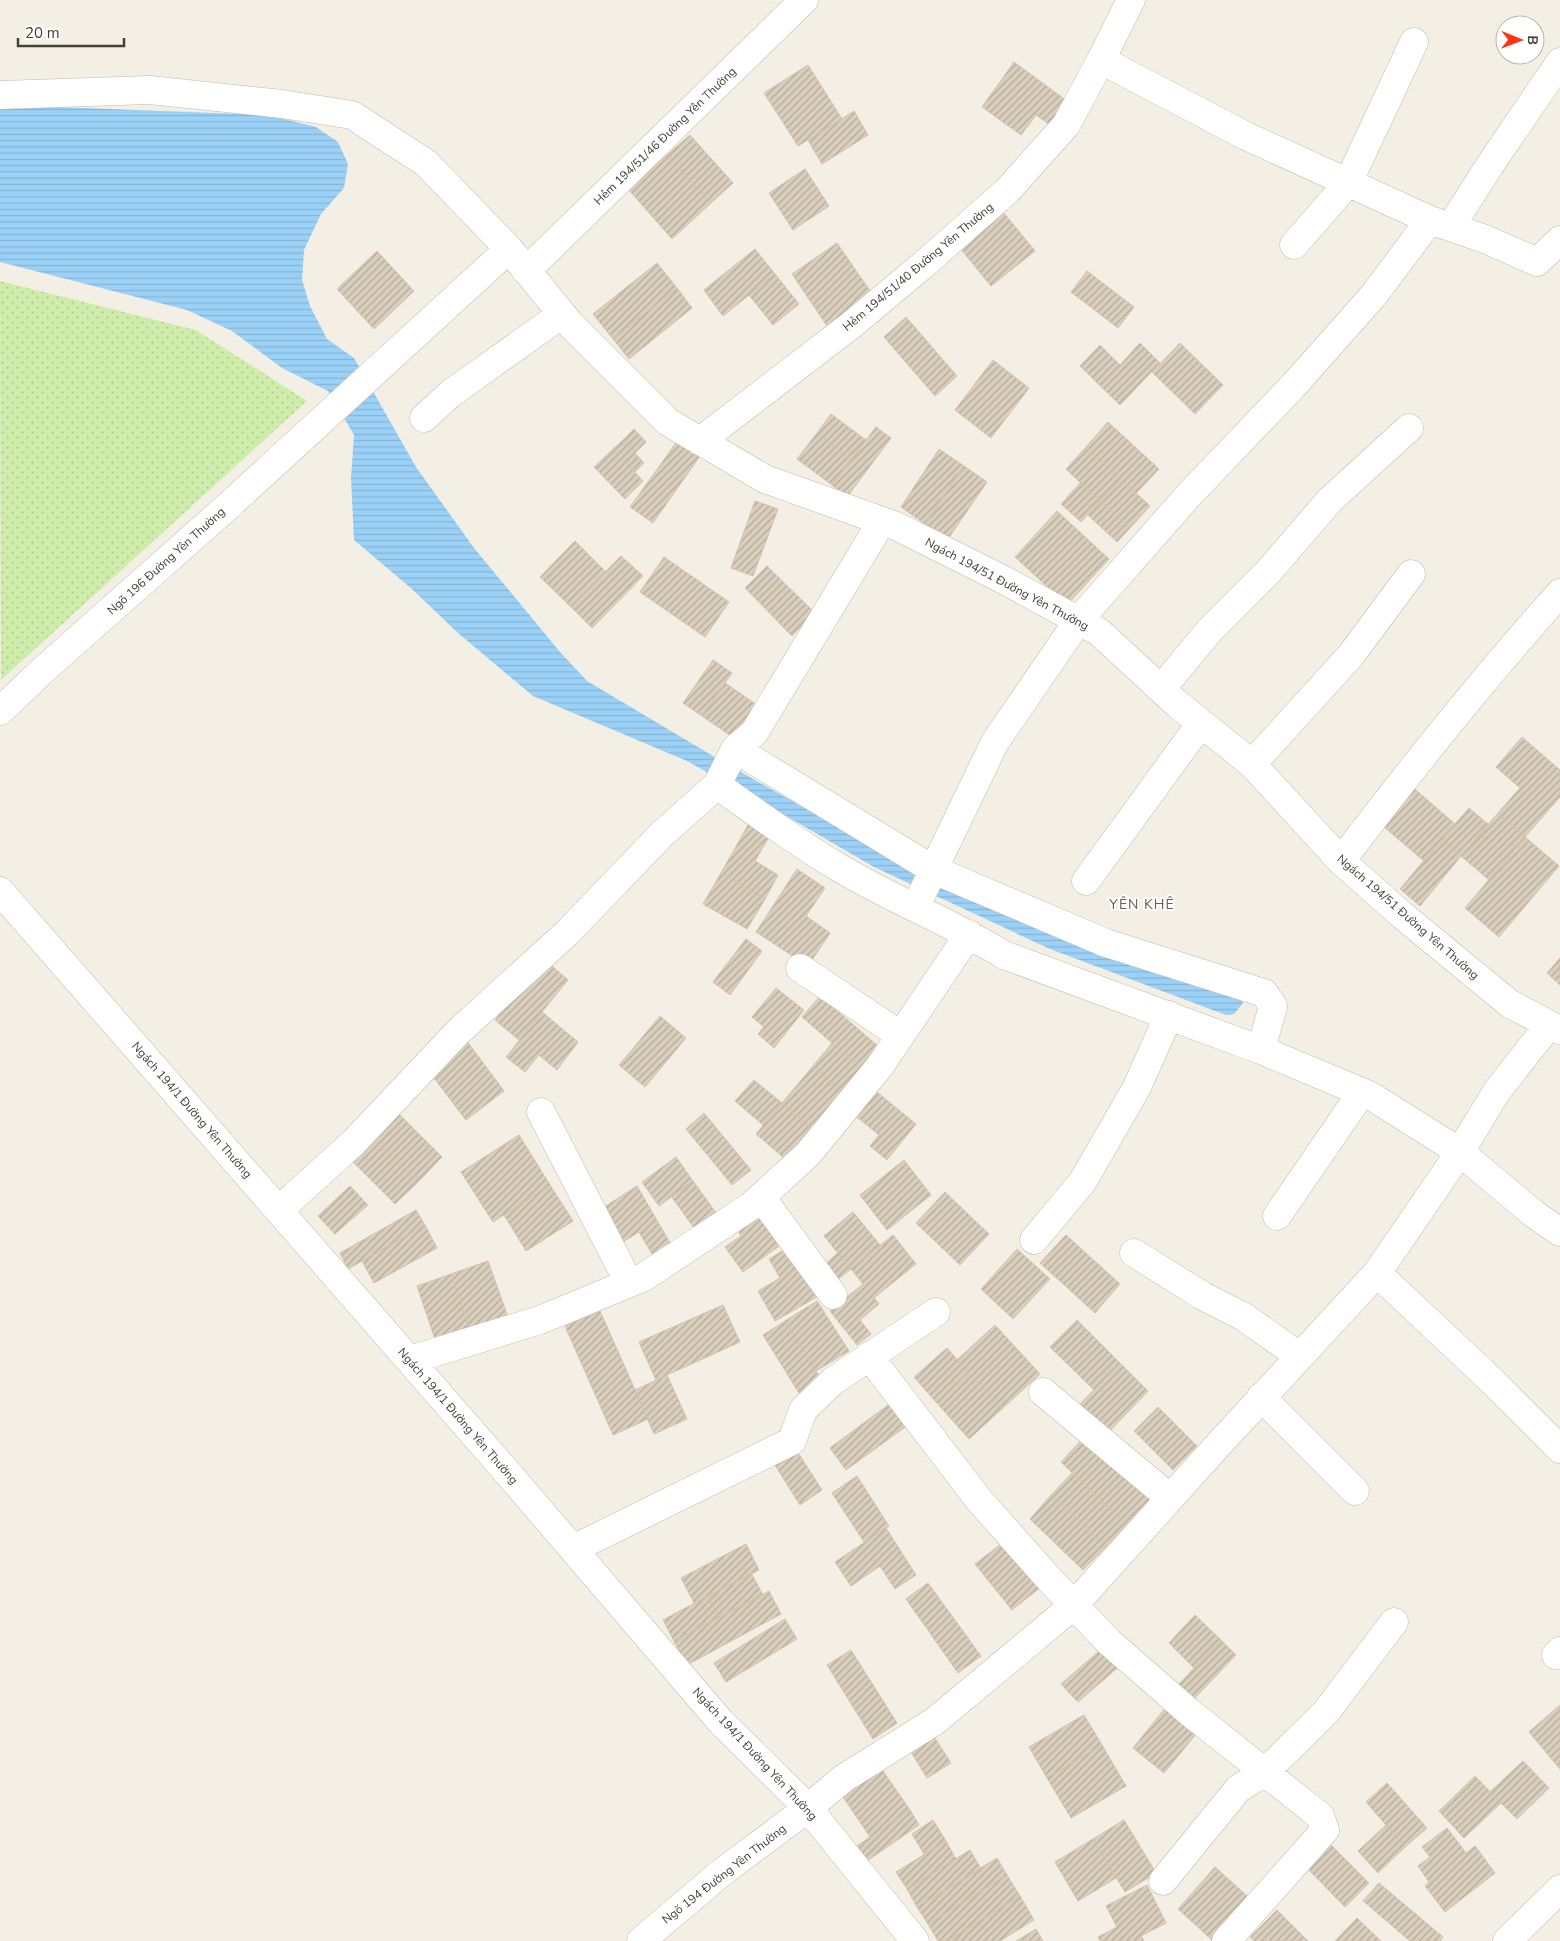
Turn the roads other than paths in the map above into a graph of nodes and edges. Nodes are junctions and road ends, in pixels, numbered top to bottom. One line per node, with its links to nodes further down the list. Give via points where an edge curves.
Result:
1 (804, 0): 12 (street, Hẻm 194/51/46 Đường Yên Thường)
2 (1131, 0): 4 (street, Hẻm 194/51/40 Đường Yên Thường)
3 (1414, 42): 7 (street)
4 (1101, 60): 7 (street, via 1246,136); 16 (street, Hẻm 194/51/40 Đường Yên Thường, via 1066,125 1008,190 850,326)
5 (1560, 62): 8 (street, via 1490,165)
6 (0, 95): 11 (street, Ngách 194/51 Đường Yên Thường, via 150,90 352,115 426,163)
7 (1348, 183): 8 (street); 10 (street)
8 (1441, 223): 9 (street, via 1537,262); 20 (street, via 1188,496)
9 (1560, 240)
10 (1294, 245)
11 (509, 249): 12 (street, Ngách 194/51 Đường Yên Thường); 22 (street, Ngõ 196 Đường Yên Thường)
12 (526, 271): 13 (street, Ngách 194/51 Đường Yên Thường)
13 (562, 314): 14 (street, via 450,394); 16 (street, Ngách 194/51 Đường Yên Thường, via 668,422)
14 (424, 418)
15 (1409, 428): 21 (street, via 1330,500 1268,572 1210,630)
16 (700, 441): 17 (street, Ngách 194/51 Đường Yên Thường, via 765,479)
17 (882, 521): 20 (street, Ngách 194/51 Đường Yên Thường, via 1004,580); 24 (street, via 754,733)
18 (1411, 574): 25 (street, via 1351,655)
19 (1560, 593): 27 (street, via 1483,681)
20 (1078, 621): 21 (street, Ngách 194/51 Đường Yên Thường, via 1099,632); 28 (street, via 996,742)
21 (1161, 689): 23 (street, Ngách 194/51 Đường Yên Thường)
22 (0, 711)
23 (1201, 723): 25 (street, Ngách 194/51 Đường Yên Thường); 29 (street)
24 (733, 752): 26 (street); 28 (street)
25 (1252, 764): 27 (street, Ngách 194/51 Đường Yên Thường)
26 (718, 783): 31 (street, via 833,864); 42 (street, via 662,834 566,933 458,1032 353,1143)
27 (1341, 861): 35 (street, Ngách 194/51 Đường Yên Thường, via 1510,1004)
28 (933, 872): 31 (street); 37 (street, via 1106,943 1264,993 1273,1006)
29 (1086, 881)
30 (0, 891): 42 (street, Ngách 194/1 Đường Yên Thường)
31 (918, 904): 32 (street)
32 (969, 934): 34 (street, via 1004,955); 36 (street)
33 (800, 968): 36 (street)
34 (1169, 1015): 37 (street); 45 (street, via 1137,1087 1083,1181)
35 (1554, 1028): 40 (street, Ngõ 194 Đường Yên Thường, via 1497,1091)
36 (900, 1035): 41 (street, via 880,1066 808,1154)
37 (1261, 1050): 38 (street)
38 (1362, 1092): 40 (street); 43 (street)
39 (541, 1112): 48 (street)
40 (1460, 1152): 44 (street); 47 (street, Ngõ 194 Đường Yên Thường)
41 (761, 1197): 48 (street, via 652,1272); 49 (street)
42 (279, 1210): 53 (street, Ngách 194/1 Đường Yên Thường)
43 (1277, 1216)
44 (1560, 1232)
45 (1034, 1240)
46 (1134, 1253): 52 (street, via 1244,1318)
47 (1376, 1273): 52 (street, Ngõ 194 Đường Yên Thường); 56 (street)
48 (629, 1283): 53 (street, via 540,1320)
49 (833, 1295)
50 (936, 1312): 51 (street)
51 (869, 1356): 59 (street, via 833,1381 803,1410 792,1440); 60 (street, via 979,1500)
52 (1299, 1356): 55 (street, Ngõ 194 Đường Yên Thường)
53 (410, 1360): 59 (street, Ngách 194/1 Đường Yên Thường)
54 (1043, 1392): 58 (street)
55 (1261, 1397): 57 (street); 58 (street, Ngõ 194 Đường Yên Thường)
56 (1560, 1449)
57 (1355, 1491)
58 (1170, 1498): 60 (street, Ngõ 194 Đường Yên Thường)
59 (574, 1549): 63 (street, Ngách 194/1 Đường Yên Thường, via 720,1722)
60 (1074, 1605): 62 (street, via 1109,1642 1188,1712); 63 (street, Ngõ 194 Đường Yên Thường, via 935,1721 844,1778)
61 (1394, 1622): 62 (street, via 1326,1712)
62 (1265, 1772): 64 (street, via 1238,1789); 69 (street, via 1320,1816 1325,1830)
63 (808, 1808): 67 (street, Ngõ 194 Đường Yên Thường, via 721,1874); 68 (street, Ngách 194/1 Đường Yên Thường)
64 (1163, 1881)
65 (1560, 1889): 66 (street)
66 (1514, 1938)
67 (641, 1941)
68 (915, 1941)
69 (1226, 1941)

